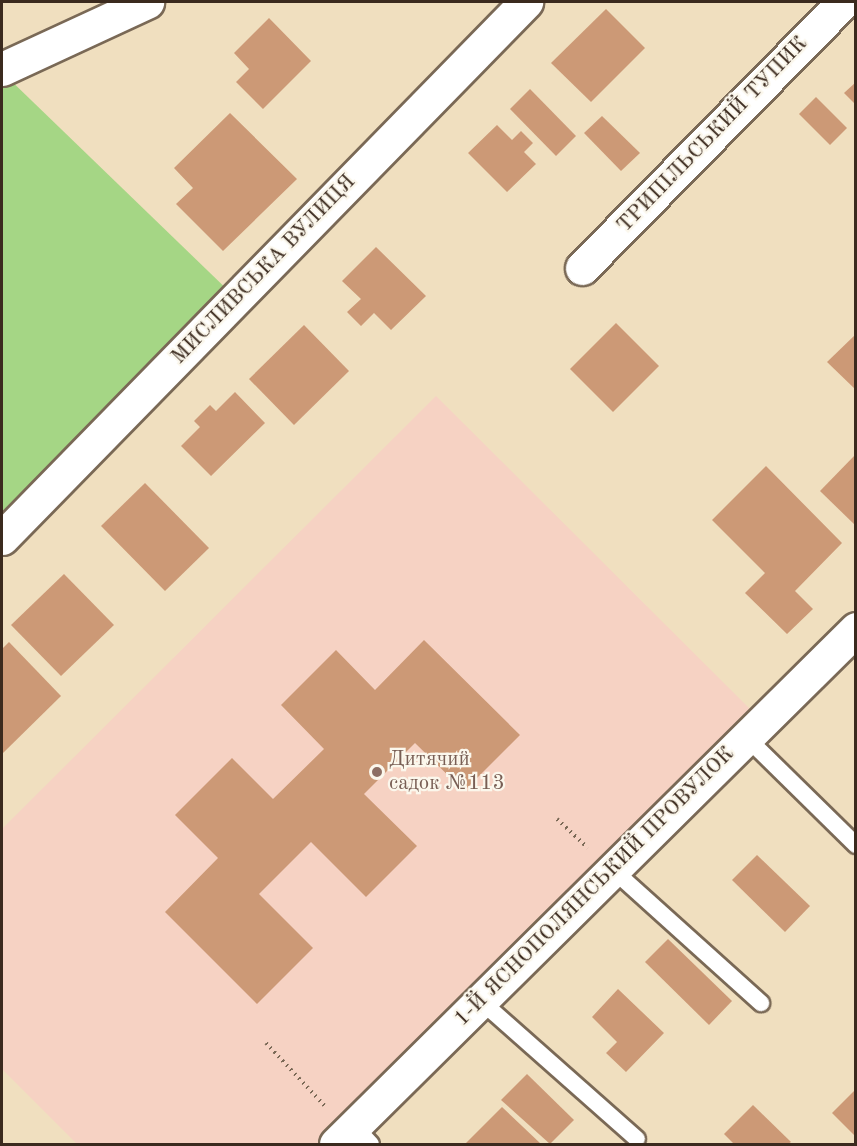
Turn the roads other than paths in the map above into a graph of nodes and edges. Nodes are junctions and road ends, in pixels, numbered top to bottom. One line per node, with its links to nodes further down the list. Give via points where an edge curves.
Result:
1 (147, 2): 4 (street)
2 (526, 2): 6 (street, МИСЛИВСЬКА ВУЛИЦЯ)
3 (843, 2): 5 (street, ТРИПІЛЬСЬКИЙ ТУПИК)
4 (2, 69)
5 (582, 268)
6 (2, 538)
7 (855, 629): 8 (street, 1-Й ЯСНОПОЛЯНСЬКИЙ ПРОВУЛОК)
8 (746, 737): 9 (lane); 10 (street, 1-Й ЯСНОПОЛЯНСЬКИЙ ПРОВУЛОК)
9 (855, 845)
10 (611, 868): 11 (street, 1-Й ЯСНОПОЛЯНСЬКИЙ ПРОВУЛОК); 12 (lane)
11 (481, 1001): 13 (street, 1-Й ЯСНОПОЛЯНСЬКИЙ ПРОВУЛОК); 14 (lane)
12 (761, 1003)
13 (352, 1137)
14 (637, 1139)

